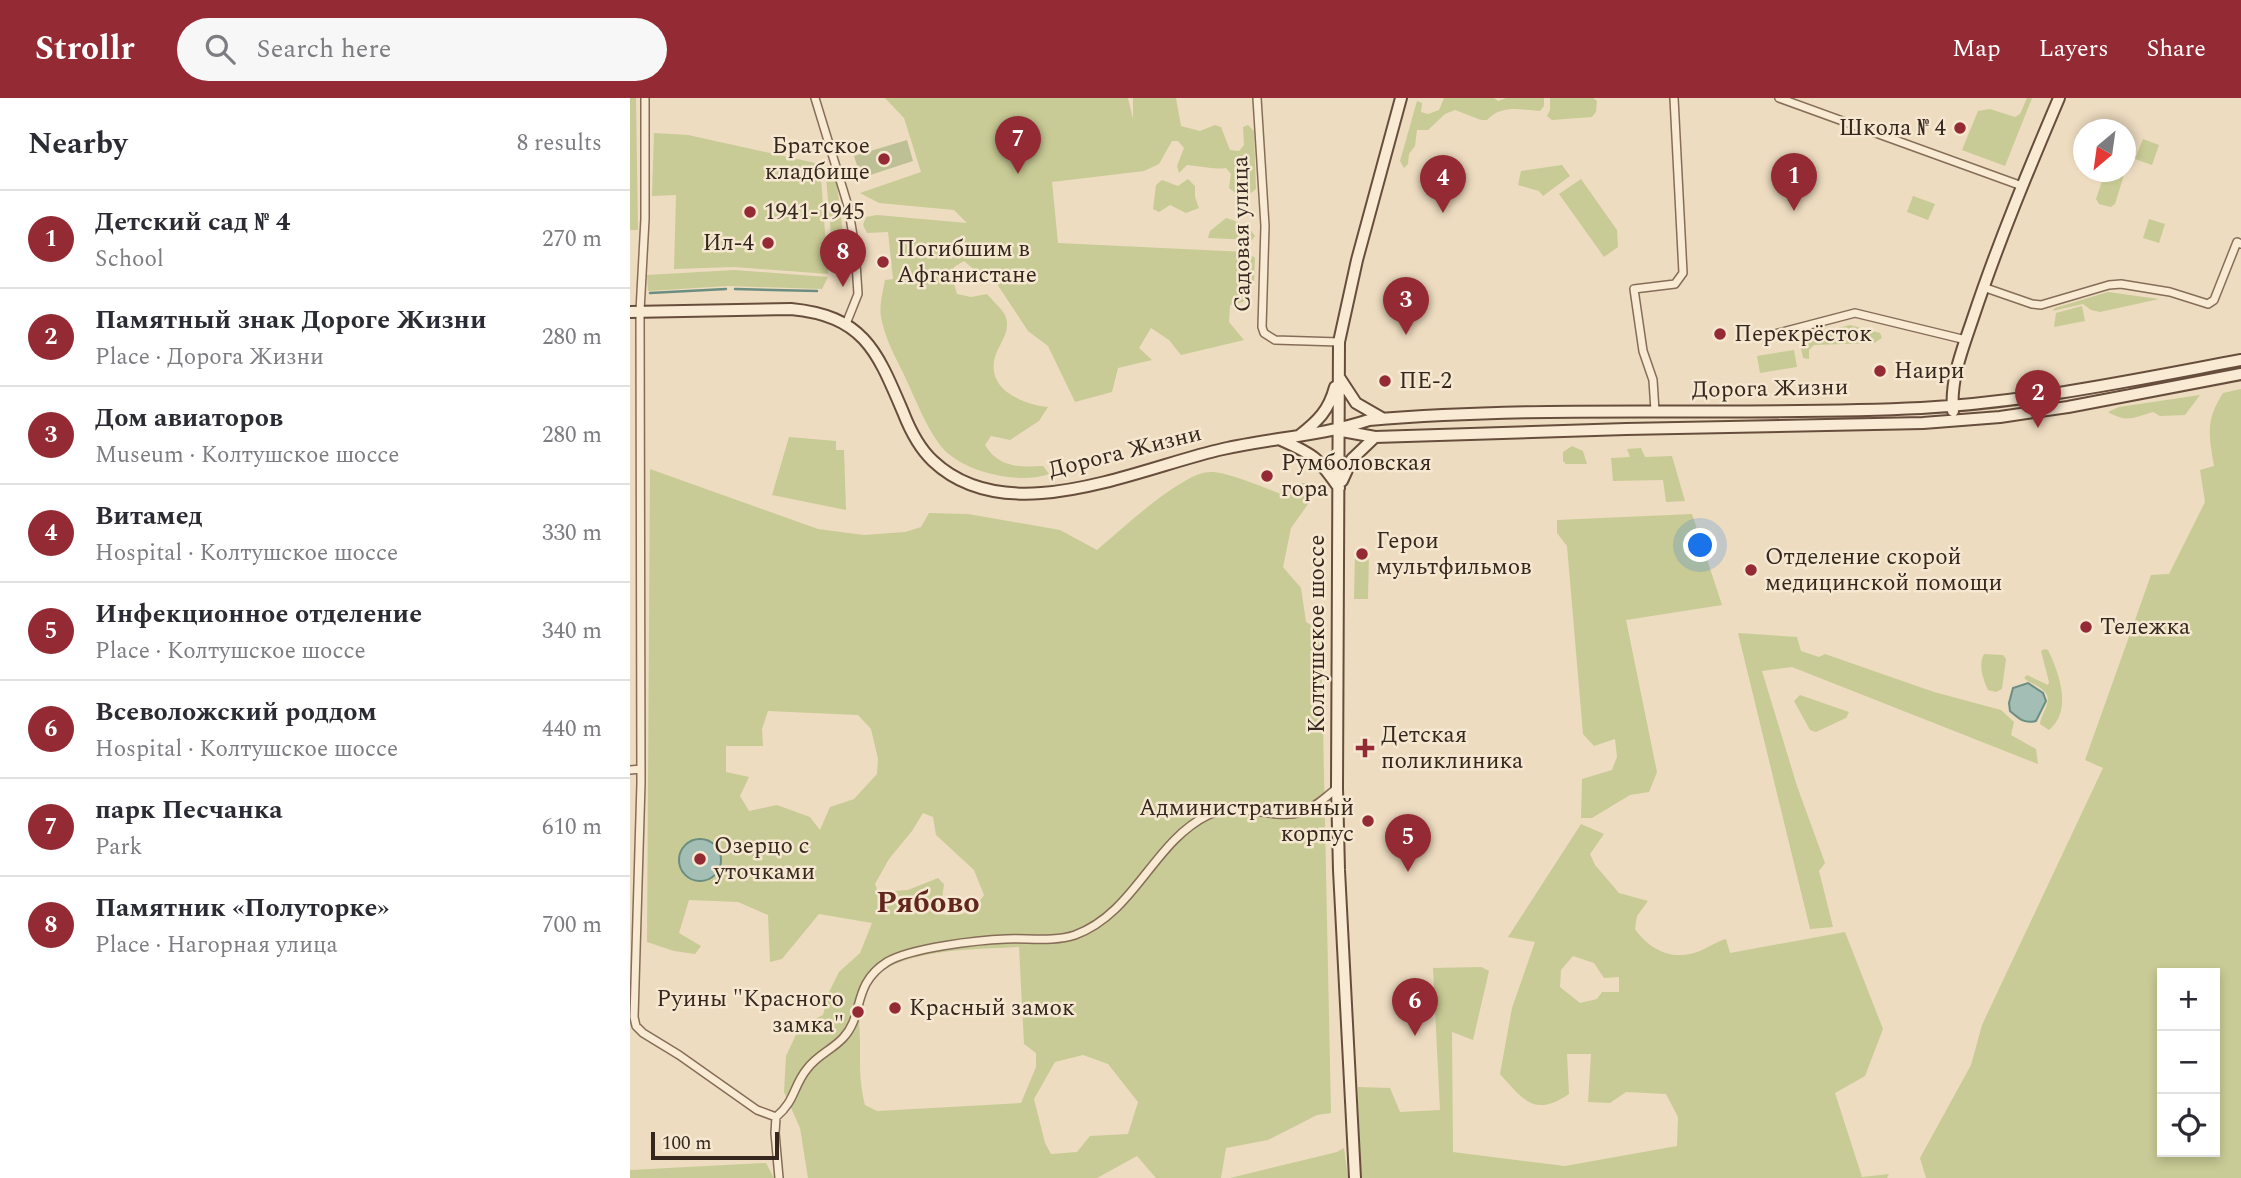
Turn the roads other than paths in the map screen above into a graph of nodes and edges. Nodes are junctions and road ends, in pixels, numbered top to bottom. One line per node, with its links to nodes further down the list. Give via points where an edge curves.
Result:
1 (645, 98): 11 (street, via 645,219)
2 (815, 98): 12 (street, via 848,206 855,247 858,294)
3 (1257, 98): 15 (street, Садовая улица, via 1265,226 1262,327 1268,338 1275,340)
4 (1401, 98): 15 (main road, Колтушское шоссе)
5 (1674, 98): 20 (street, via 1683,273 1675,284 1634,289)
6 (1779, 98): 8 (street)
7 (2059, 98): 8 (main road)
8 (2022, 186): 10 (main road)
9 (2241, 244): 10 (street, via 2237,242 2214,300 2208,304 2120,284 2041,304)
10 (1983, 287): 14 (main road)
11 (635, 311): 12 (main road, Дорога Жизни, via 808,310); 28 (street)
12 (846, 324): 26 (main road, Дорога Жизни, via 880,361 921,448 951,475 990,490 1037,495 1067,491 1221,449)
13 (1763, 337): 14 (street, via 1855,313)
14 (1966, 340): 19 (main road, via 1955,373)
15 (1339, 342): 18 (main road, Колтушское шоссе)
16 (2241, 360): 19 (main road, Дорога Жизни, via 2084,390)
17 (2241, 374): 22 (main road, Дорога Жизни, via 2068,407)
18 (1338, 375): 21 (main road, via 1356,403); 23 (main road, Колтушское шоссе); 24 (main road, via 1325,412)
19 (1952, 404): 20 (main road, Дорога Жизни); 22 (main road)
20 (1655, 411): 21 (main road, Дорога Жизни)
21 (1384, 419): 23 (main road, Дорога Жизни)
22 (1953, 421): 25 (main road, Дорога Жизни)
23 (1339, 430): 24 (main road, Дорога Жизни); 25 (main road, Дорога Жизни); 27 (main road, Колтушское шоссе)
24 (1298, 436): 26 (main road, Дорога Жизни)
25 (1375, 438): 27 (main road, via 1352,458)
26 (1278, 439): 27 (main road, via 1315,456)
27 (1339, 488): 30 (main road, Колтушское шоссе)
28 (642, 769): 29 (street); 31 (street)
29 (630, 770)
30 (1337, 788): 33 (street, via 1317,805 1298,813 1230,809 1210,814 1172,842 1107,916 1074,936 991,940 890,960 866,981 843,1038 804,1071 794,1096); 35 (main road, Колтушское шоссе)
31 (639, 895): 32 (street); 33 (street, via 636,1026 757,1110)
32 (630, 899)
33 (776, 1118): 34 (street)
34 (779, 1178)
35 (1355, 1178)

